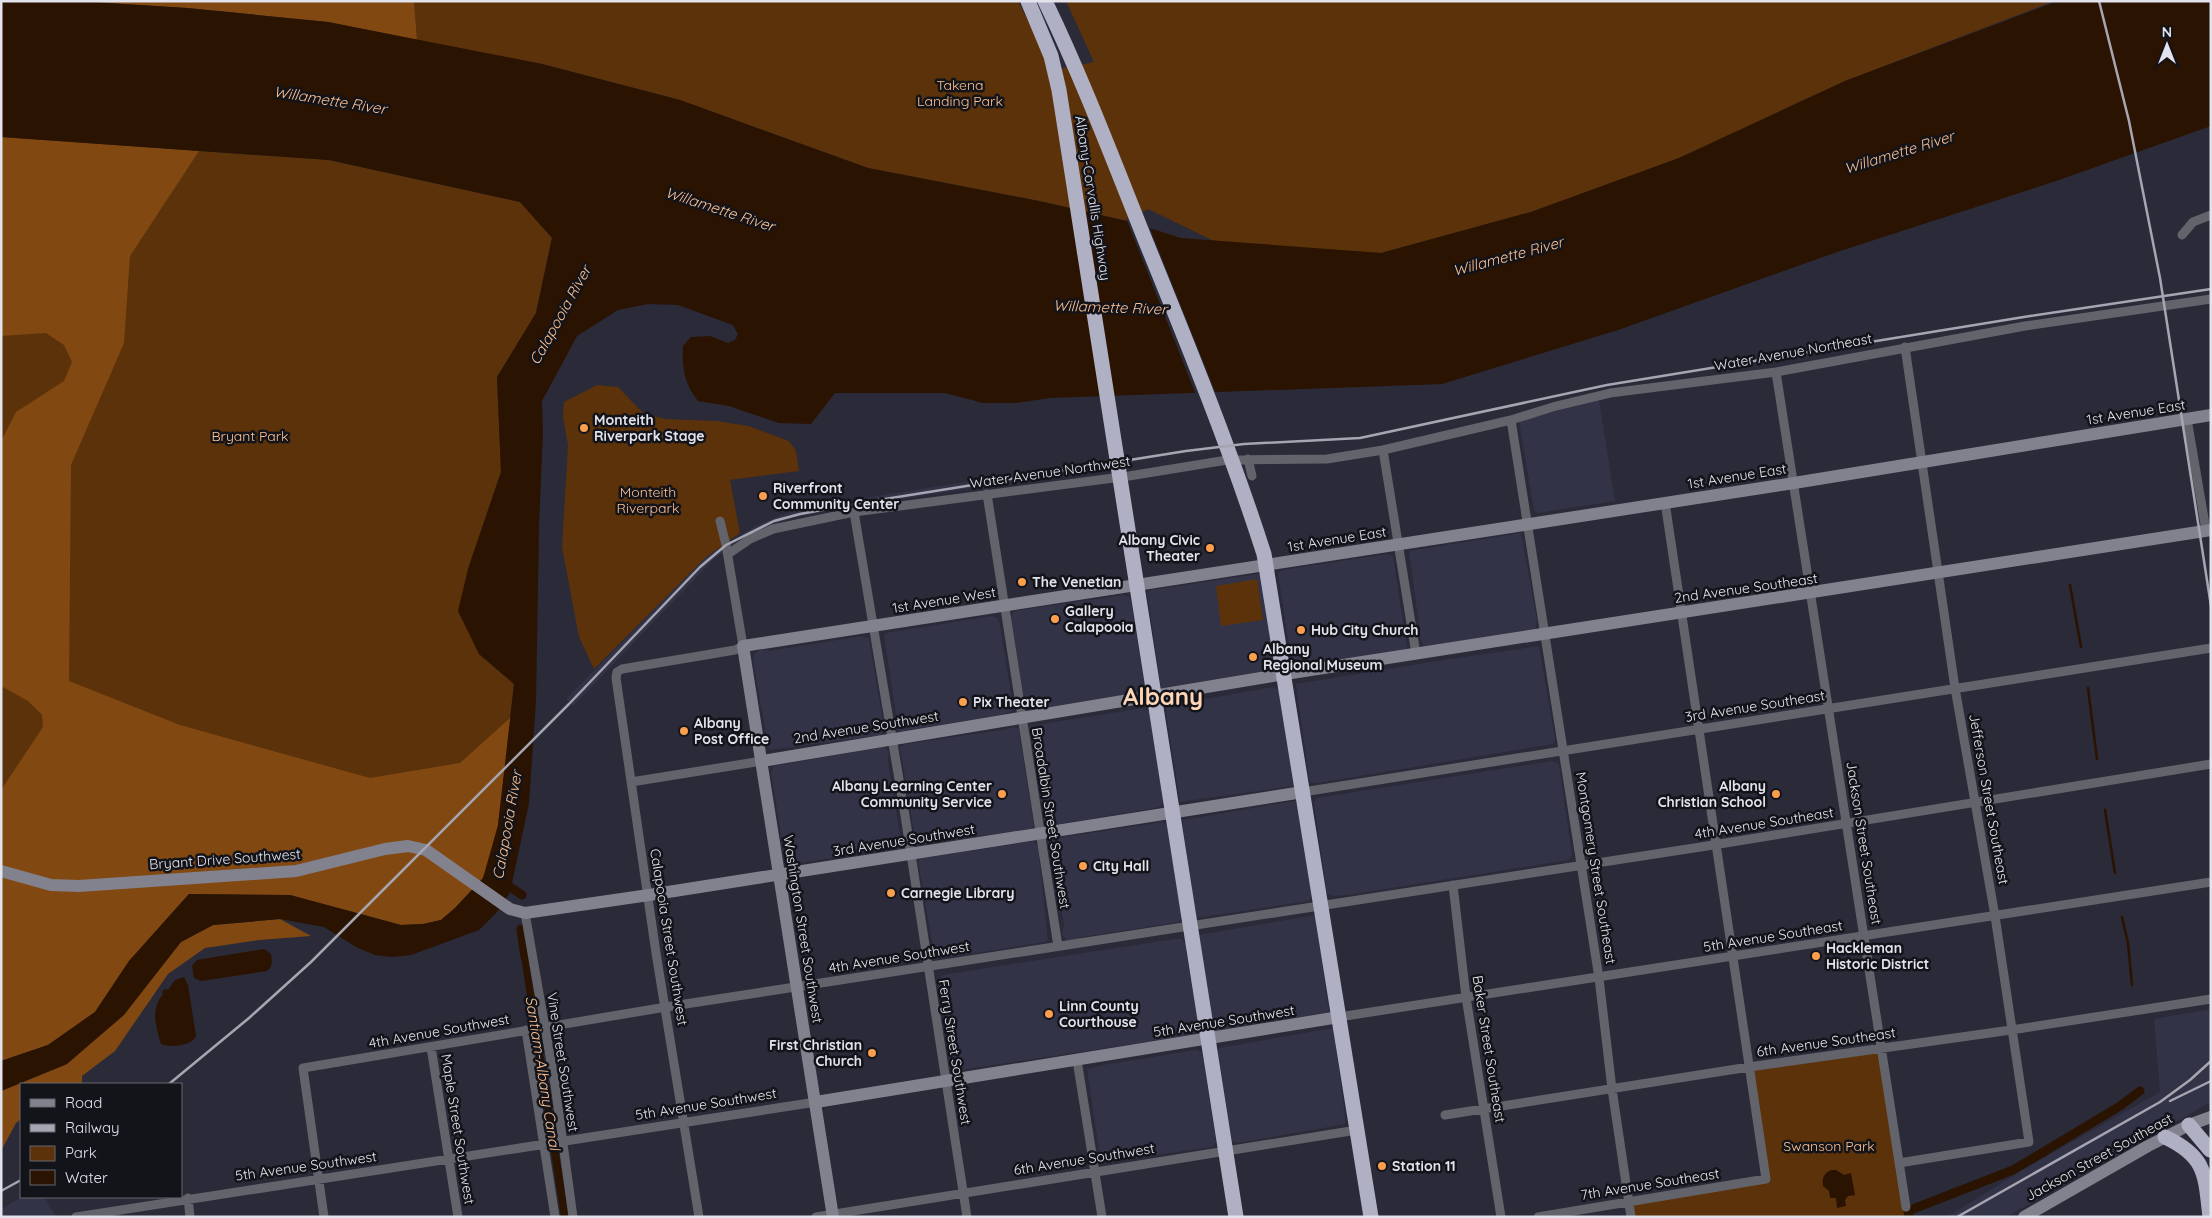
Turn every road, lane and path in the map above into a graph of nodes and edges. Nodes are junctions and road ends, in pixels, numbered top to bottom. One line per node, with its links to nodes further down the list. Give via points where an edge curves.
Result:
1 (1028, 1): 26 (highway, Albany-Corvallis Highway, via 1051,56 1059,90)
2 (1045, 1): 24 (highway, Albany-Corvallis Highway, via 1107,143 1170,301 1249,507)
3 (2211, 216): 4 (street, via 2193,222)
4 (2182, 235)
5 (2211, 299): 6 (street, Water Avenue Northeast)
6 (1905, 347): 7 (street, Water Avenue Northeast); 13 (street, Jefferson Street Southeast)
7 (1776, 372): 10 (street, Water Avenue Northeast, via 1610,393); 15 (street, Jackson Street Southeast)
8 (2211, 416): 9 (street, 1st Avenue East)
9 (2187, 419): 13 (street, 1st Avenue East); 21 (street)
10 (1511, 420): 11 (street, Water Avenue Northeast); 20 (street, Montgomery Street Southeast)
11 (1383, 450): 12 (street, Water Avenue Northwest, via 1327,459); 22 (street)
12 (1248, 459): 14 (street); 16 (street, Water Avenue Northwest, via 1206,462 1129,476)
13 (1920, 462): 15 (street, 1st Avenue East); 25 (street, Jefferson Street Southeast)
14 (1252, 476)
15 (1794, 483): 17 (street, 1st Avenue East); 27 (street, Jackson Street Southeast)
16 (987, 494): 18 (street, Water Avenue Northwest); 28 (street, Broadalbin Street Southwest)
17 (1666, 502): 20 (street, 1st Avenue East); 29 (street)
18 (854, 512): 23 (street, Water Avenue Northwest, via 773,529); 30 (street, Ferry Street Southwest)
19 (720, 521): 23 (street)
20 (1527, 524): 22 (street, 1st Avenue East); 31 (street, Montgomery Street Southeast)
21 (2208, 530): 25 (street, 2nd Avenue Southeast)
22 (1398, 544): 24 (street, 1st Avenue East); 34 (street)
23 (728, 554): 32 (street)
24 (1267, 565): 26 (street, 1st Avenue West); 36 (highway, Albany-Corvallis Highway)
25 (1938, 573): 27 (street, 2nd Avenue Southeast); 37 (street, Jefferson Street Southeast)
26 (1138, 585): 28 (street, 1st Avenue West); 38 (highway, Albany-Corvallis Highway)
27 (1810, 594): 29 (street, 2nd Avenue Southeast); 39 (street, Jackson Street Southeast)
28 (1004, 606): 30 (street, 1st Avenue West); 40 (street, Broadalbin Street Southwest)
29 (1683, 612): 31 (street, 2nd Avenue Southeast); 41 (street)
30 (874, 626): 32 (street, 1st Avenue West); 42 (street, Ferry Street Southwest)
31 (1544, 634): 34 (street, 2nd Avenue Southeast); 43 (street, Montgomery Street Southeast)
32 (744, 646): 35 (street, 1st Avenue West); 44 (street, Washington Street Southwest)
33 (2211, 648): 37 (street, 3rd Avenue Southeast)
34 (1416, 654): 36 (street, 2nd Avenue Southeast)
35 (626, 668): 46 (street, Calapooia Street Southwest, via 618,672 616,682)
36 (1285, 674): 38 (street, 2nd Avenue Southwest); 47 (highway, Albany-Corvallis Highway)
37 (1955, 688): 39 (street, 3rd Avenue Southeast); 48 (street, Jefferson Street Southeast)
38 (1155, 696): 40 (street, 2nd Avenue Southwest); 49 (highway, Albany-Corvallis Highway)
39 (1827, 709): 41 (street, 3rd Avenue Southeast); 50 (street, Jackson Street Southeast)
40 (1021, 718): 42 (street, 2nd Avenue Southwest); 51 (street, Broadalbin Street Southwest)
41 (1699, 728): 43 (street, 3rd Avenue Southeast); 52 (street)
42 (892, 739): 44 (street, 2nd Avenue Southwest); 53 (street, Ferry Street Southwest)
43 (1563, 750): 47 (street, 3rd Avenue Southeast); 54 (street, Montgomery Street Southeast)
44 (762, 760): 46 (street, 2nd Avenue Southwest); 56 (street, Washington Street Southwest)
45 (2211, 764): 48 (street, 4th Avenue Southeast)
46 (631, 782): 59 (street, Calapooia Street Southwest)
47 (1303, 792): 49 (street, 3rd Avenue Southwest); 60 (highway, Albany-Corvallis Highway)
48 (1975, 801): 50 (street, 4th Avenue Southeast); 63 (street, Jefferson Street Southeast)
49 (1172, 813): 51 (street, 3rd Avenue Southwest); 64 (highway, Albany-Corvallis Highway)
50 (1847, 823): 52 (street, 4th Avenue Southeast); 65 (street, Jackson Street Southeast)
51 (1040, 834): 53 (street, 3rd Avenue Southwest); 66 (street, Broadalbin Street Southwest)
52 (1716, 844): 54 (street, 4th Avenue Southeast); 67 (street)
53 (910, 854): 56 (street, 3rd Avenue Southwest); 68 (street, Ferry Street Southwest)
54 (1581, 865): 58 (street, 4th Avenue Southeast); 69 (street, Montgomery Street Southeast)
55 (1, 871): 61 (street, Bryant Drive Southwest, via 51,885 79,886 296,870 408,846 426,850)
56 (780, 874): 59 (street, 3rd Avenue Southwest); 70 (street, Washington Street Southwest)
57 (2211, 882): 63 (street, 5th Avenue Southeast)
58 (1453, 885): 60 (street, 4th Avenue Southeast); 71 (street, Baker Street Southeast)
59 (648, 895): 62 (street, 3rd Avenue Southwest); 73 (street, Calapooia Street Southwest)
60 (1322, 905): 64 (street, 4th Avenue Southwest); 74 (highway, Albany-Corvallis Highway)
61 (510, 909): 62 (street, 3rd Avenue Southwest)
62 (525, 913): 75 (street, Vine Street Southwest)
63 (1995, 916): 65 (street, 5th Avenue Southeast); 77 (street, Jefferson Street Southeast)
64 (1191, 926): 66 (street, 4th Avenue Southwest); 78 (highway, Albany-Corvallis Highway)
65 (1863, 936): 67 (street, 5th Avenue Southeast); 80 (street, Jackson Street Southeast)
66 (1058, 946): 68 (street, 4th Avenue Southwest)
67 (1734, 957): 69 (street, 5th Avenue Southeast); 82 (street)
68 (928, 966): 70 (street, 4th Avenue Southwest); 83 (street, Ferry Street Southwest)
69 (1599, 978): 71 (street, 5th Avenue Southeast); 84 (street, Montgomery Street Southeast)
70 (797, 987): 73 (street, 4th Avenue Southwest); 85 (street, Washington Street Southwest)
71 (1466, 997): 74 (street, 5th Avenue Southeast); 86 (street, Baker Street Southeast)
72 (2211, 999): 77 (street, 6th Avenue Southeast)
73 (666, 1007): 75 (street, 4th Avenue Southwest); 89 (street, Calapooia Street Southwest)
74 (1339, 1017): 78 (street, 5th Avenue Southwest); 91 (highway, Albany-Corvallis Highway)
75 (543, 1027): 76 (street, 4th Avenue Southwest); 93 (street, Vine Street Southwest)
76 (528, 1029): 79 (street, 4th Avenue Southwest); 94 (street)
77 (2012, 1030): 80 (street, 6th Avenue Southeast); 98 (street, Jefferson Street Southeast, via 2029,1142)
78 (1208, 1039): 81 (street, 5th Avenue Southwest); 96 (highway, Albany-Corvallis Highway)
79 (431, 1046): 97 (street, Maple Street Southwest); 100 (street, 4th Avenue Southwest, via 303,1068)
80 (1881, 1047): 82 (street, 6th Avenue Southeast); 98 (street, Jackson Street Southeast)
81 (1076, 1060): 83 (street, 5th Avenue Southwest); 99 (street)
82 (1749, 1067): 84 (street, 6th Avenue Southeast); 103 (street, 7th Avenue Southeast, via 1766,1179)
83 (946, 1081): 85 (street, 5th Avenue Southwest); 101 (street, Ferry Street Southwest)
84 (1612, 1089): 86 (street, 6th Avenue Southeast); 103 (street, Montgomery Street Southeast)
85 (816, 1102): 89 (street, 5th Avenue Southwest); 105 (street, Washington Street Southwest)
86 (1484, 1109): 87 (street, 6th Avenue Southeast); 118 (street, Baker Street Southeast)
87 (1446, 1115)
88 (2211, 1116): 90 (street)
89 (684, 1122): 93 (street, 5th Avenue Southwest); 112 (street, Calapooia Street Southwest)
90 (2189, 1125): 92 (street, Jackson Street Southeast); 95 (highway)
91 (1357, 1130): 96 (street, 6th Avenue Southwest); 117 (highway, Albany-Corvallis Highway)
92 (2166, 1137): 121 (street, Jackson Street Southeast); 122 (highway, via 2198,1159)
93 (560, 1142): 94 (street, 5th Avenue Southwest); 111 (street, Vine Street Southwest)
94 (545, 1145): 97 (street, 5th Avenue Southwest); 110 (street)
95 (2210, 1149)
96 (1226, 1150): 99 (street, 6th Avenue Southwest); 116 (highway, Albany-Corvallis Highway)
97 (449, 1160): 100 (street, 5th Avenue Southwest); 109 (street, Maple Street Southwest)
98 (1899, 1163): 104 (street, Jackson Street Southeast)
99 (1095, 1171): 101 (street, 6th Avenue Southwest); 115 (street)
100 (319, 1179): 102 (street, 5th Avenue Southwest); 108 (street)
101 (963, 1193): 105 (street, 6th Avenue Southwest); 114 (street, Ferry Street Southwest)
102 (188, 1198): 106 (street, 5th Avenue Southwest); 107 (street)
103 (1629, 1203): 119 (street, 7th Avenue Southeast); 120 (street, Montgomery Street Southeast)
104 (1906, 1206)
105 (833, 1215): 113 (street, 6th Avenue Southwest)
106 (76, 1217)
107 (190, 1217)
108 (324, 1217)
109 (458, 1217)
110 (555, 1217)
111 (572, 1217)
112 (700, 1217)
113 (816, 1217)
114 (967, 1217)
115 (1102, 1217)
116 (1236, 1217)
117 (1371, 1217)
118 (1501, 1217)
119 (1538, 1217)
120 (1631, 1217)
121 (2024, 1217)
122 (2210, 1217)

